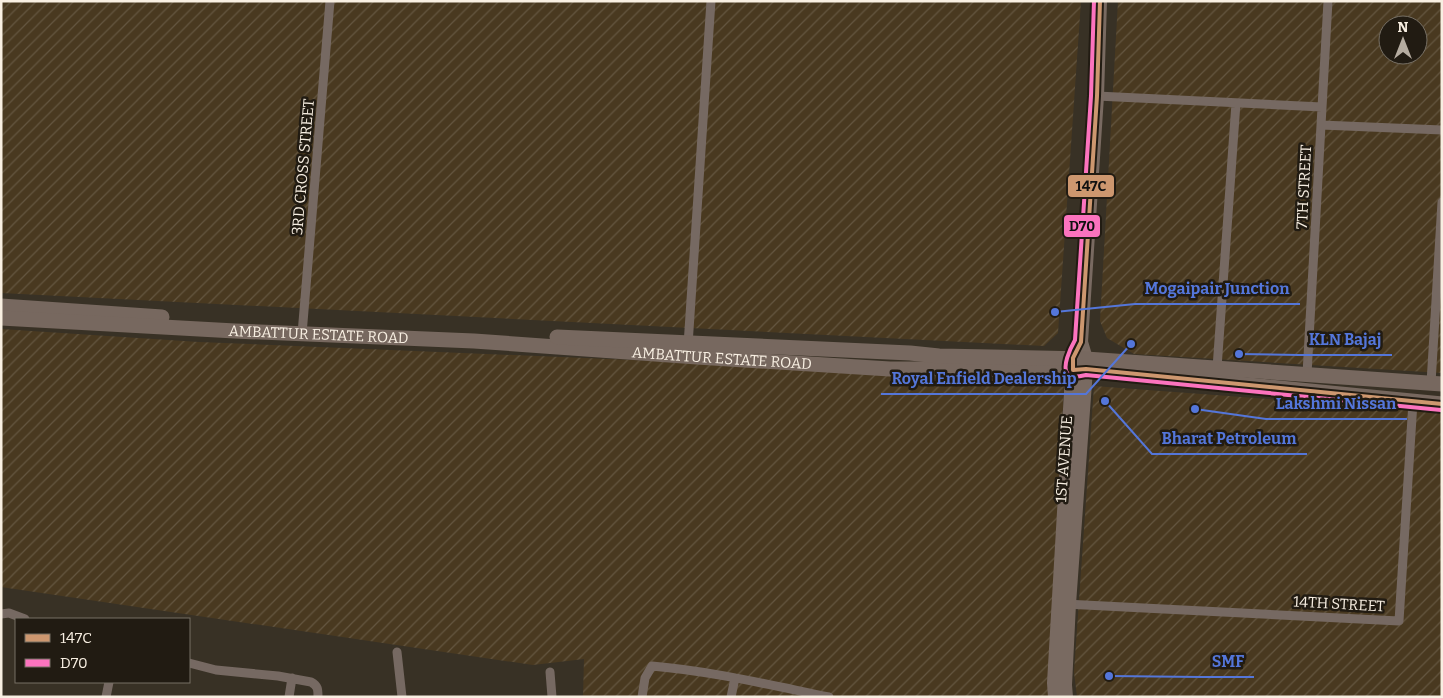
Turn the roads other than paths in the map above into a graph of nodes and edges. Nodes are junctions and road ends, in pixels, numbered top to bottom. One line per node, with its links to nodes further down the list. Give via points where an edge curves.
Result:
1 (330, 1): 13 (street, 3RD CROSS STREET)
2 (711, 1): 14 (street)
3 (1100, 1): 5 (main road)
4 (1328, 1): 7 (street, 7TH STREET)
5 (1097, 96): 6 (street); 15 (main road, 1ST AVENUE)
6 (1236, 103): 7 (street); 16 (street)
7 (1322, 107): 8 (street, 7TH STREET)
8 (1321, 124): 9 (street); 17 (street, 7TH STREET)
9 (1442, 130)
10 (1442, 202): 18 (street)
11 (1, 306): 13 (main road, AMBATTUR ESTATE ROAD)
12 (1, 318): 13 (main road, AMBATTUR ESTATE ROAD)
13 (303, 330): 14 (main road, AMBATTUR ESTATE ROAD)
14 (688, 350): 15 (main road, AMBATTUR ESTATE ROAD, via 900,353)
15 (1080, 364): 16 (main road, AMBATTUR ESTATE ROAD); 19 (main road, AMBATTUR ESTATE ROAD); 21 (main road, 1ST AVENUE)
16 (1217, 368): 17 (main road, AMBATTUR ESTATE ROAD)
17 (1307, 374): 18 (main road, AMBATTUR ESTATE ROAD)
18 (1436, 383)
19 (1413, 402): 20 (main road, AMBATTUR ESTATE ROAD); 21 (street, 14TH STREET, via 1399,621)
20 (1442, 404)
21 (1064, 604): 38 (main road, 1ST AVENUE); 39 (main road, 1ST AVENUE)
22 (1, 614): 23 (street)
23 (22, 618)
24 (396, 652): 34 (street)
25 (190, 663): 27 (street, via 216,670)
26 (550, 672): 35 (street)
27 (292, 678): 32 (street); 33 (street, via 316,684)
28 (734, 678): 30 (street); 36 (street, via 652,666 645,678); 37 (street)
29 (109, 683): 31 (street)
30 (823, 696)
31 (106, 697)
32 (290, 697)
33 (318, 697)
34 (402, 697)
35 (552, 697)
36 (642, 697)
37 (731, 697)
38 (1055, 697)
39 (1066, 697)

